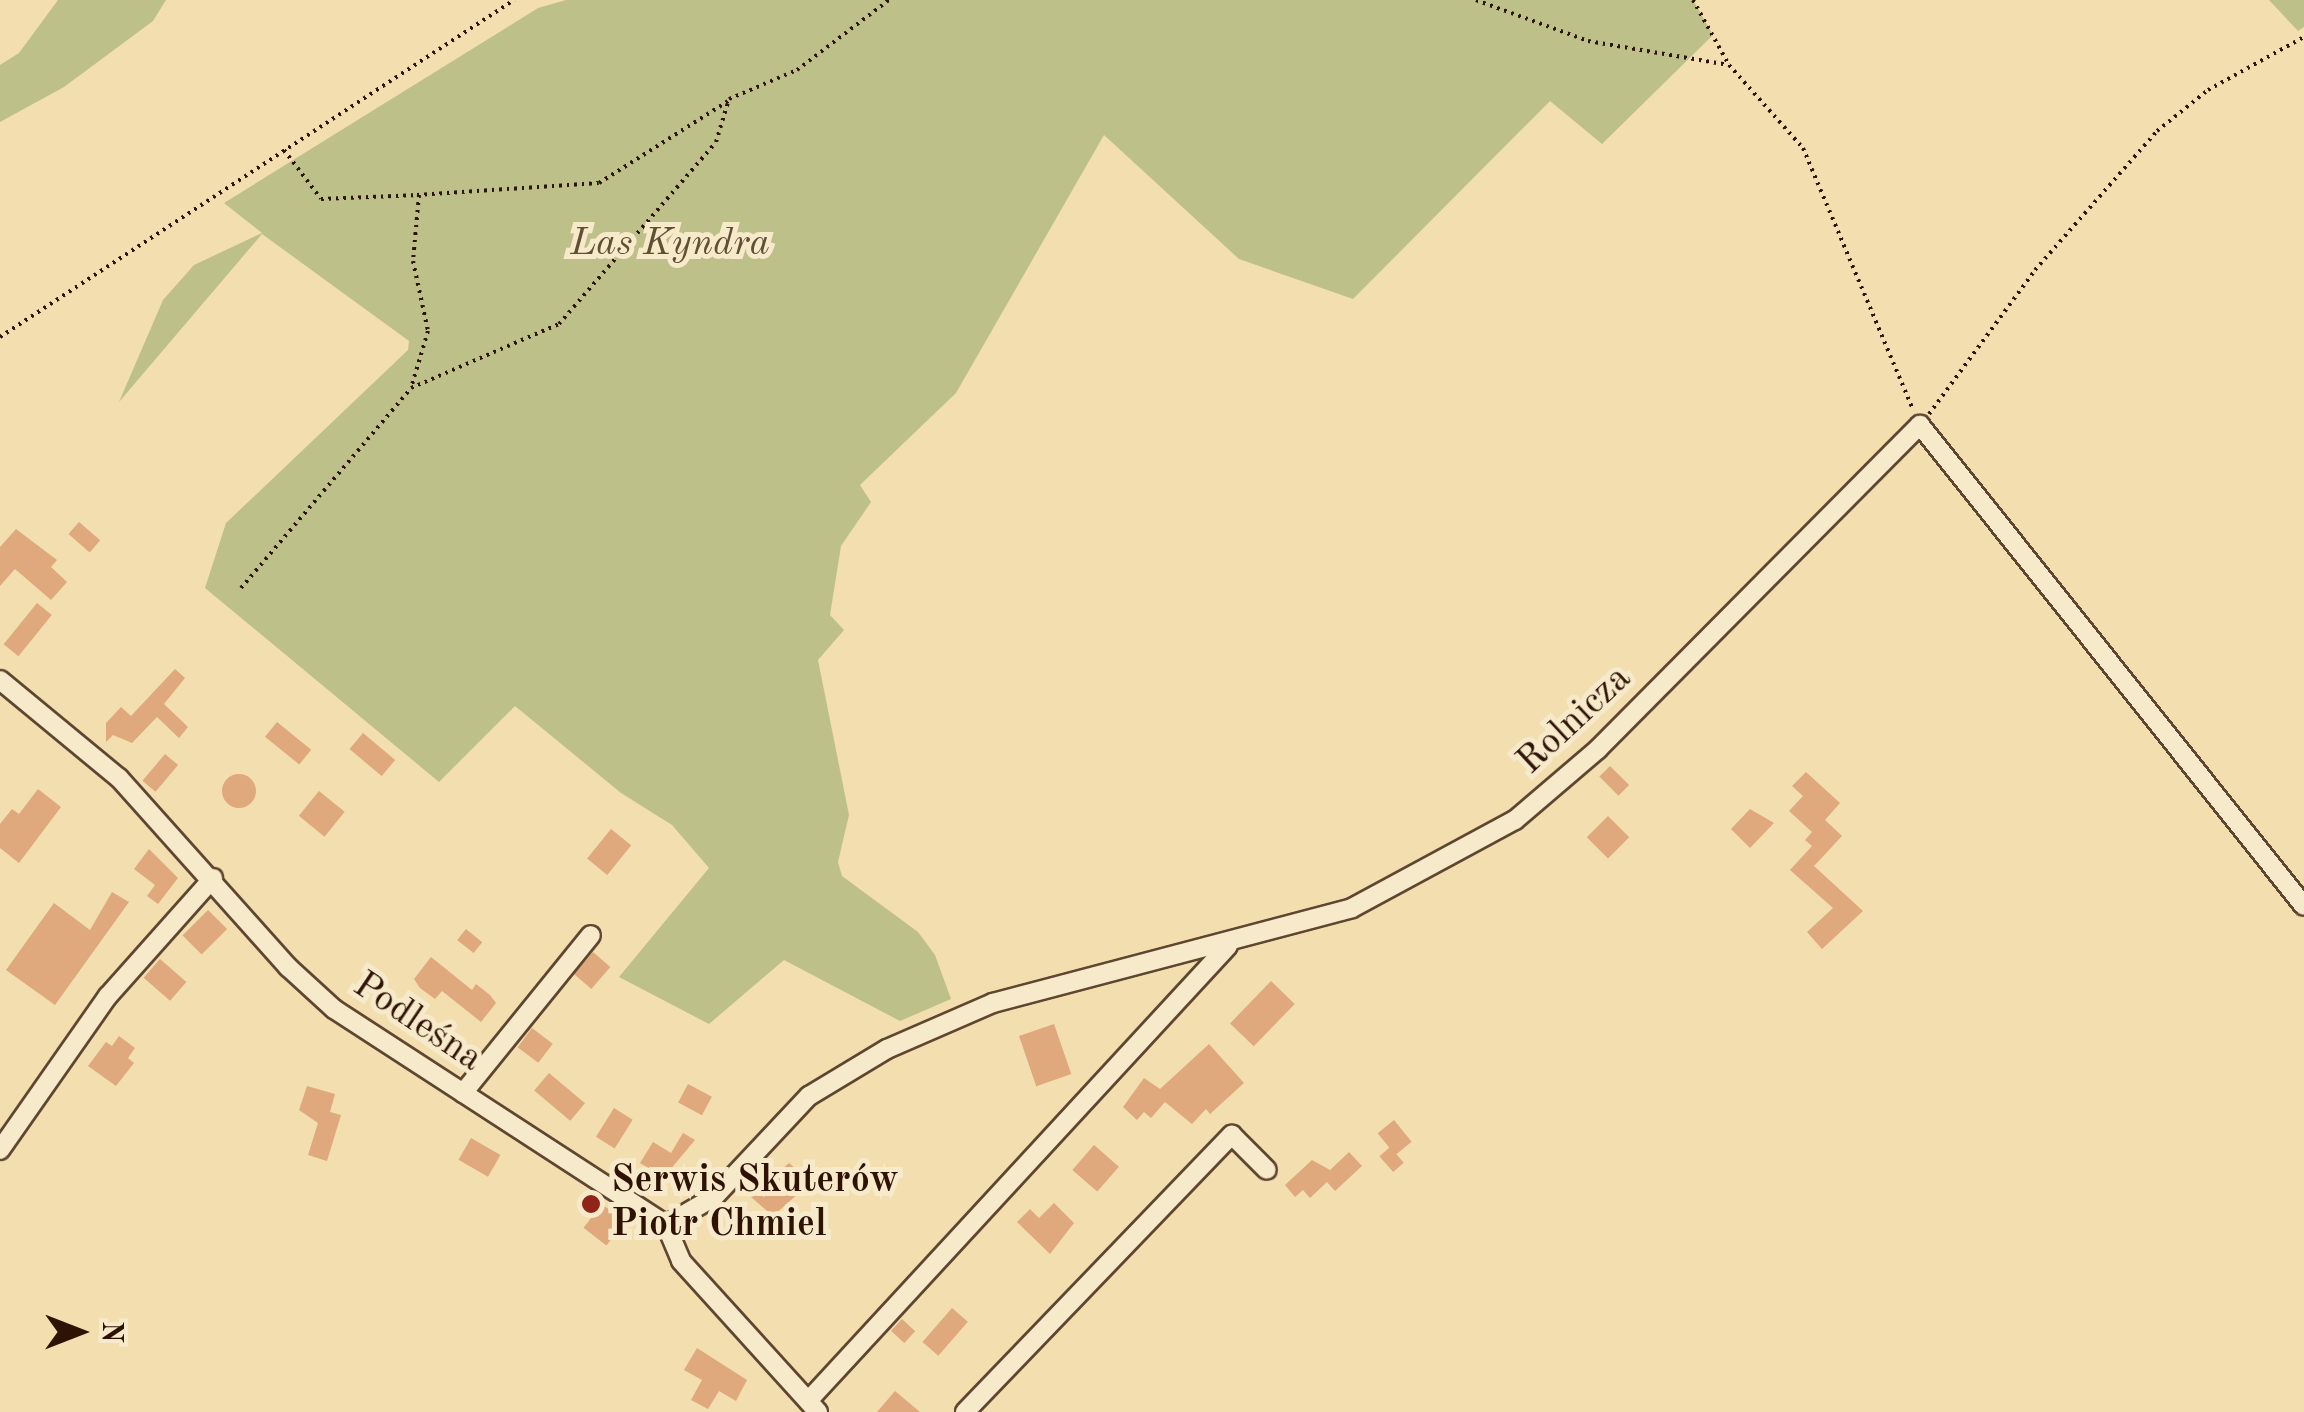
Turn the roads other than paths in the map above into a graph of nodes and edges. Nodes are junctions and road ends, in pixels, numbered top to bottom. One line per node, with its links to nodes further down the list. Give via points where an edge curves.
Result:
1 (0, 680): 2 (street, Podleśna, via 119,778)
2 (213, 878): 6 (street, Podleśna, via 334,1009); 7 (street, via 108,996)
3 (2304, 906): 5 (street, Rolnicza, via 1920,426 1598,749 1515,820 1352,908)
4 (591, 935): 6 (street)
5 (1229, 945): 9 (street, Rolnicza, via 993,1003 846,1068 809,1096 714,1197); 10 (street, Podleśna)
6 (463, 1093): 9 (street, Podleśna)
7 (0, 1150)
8 (1268, 1170): 11 (street, via 1232,1135)
9 (666, 1225): 10 (street, Podleśna, via 681,1260)
10 (813, 1407)
11 (964, 1412)

